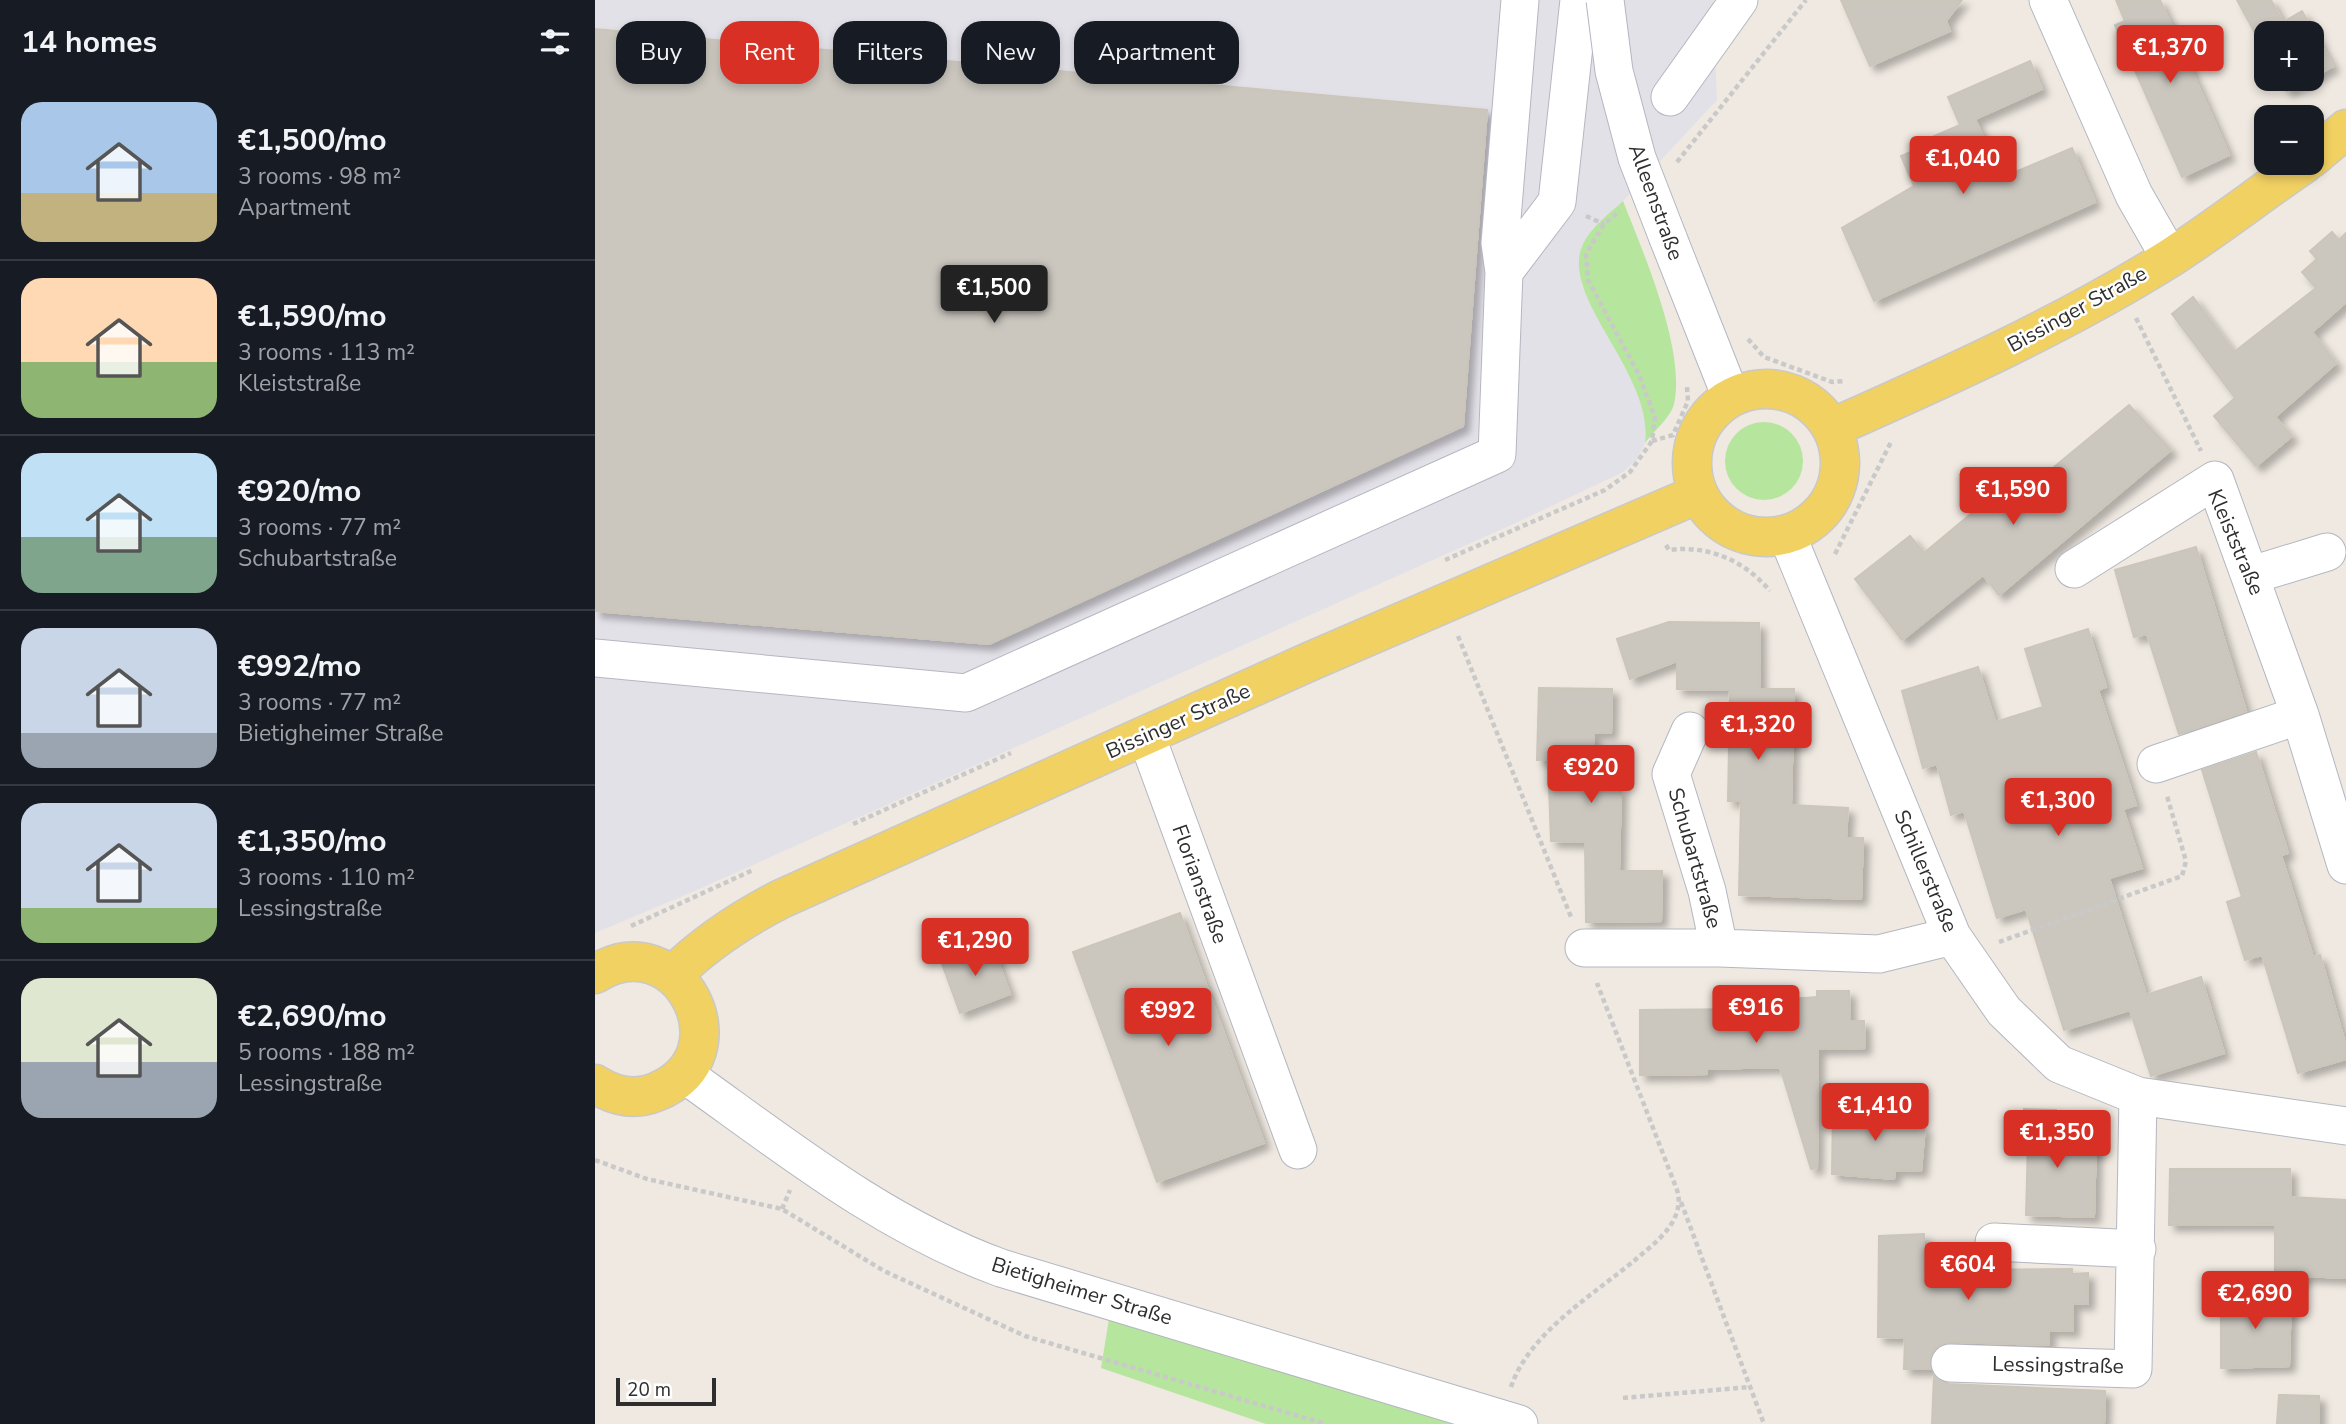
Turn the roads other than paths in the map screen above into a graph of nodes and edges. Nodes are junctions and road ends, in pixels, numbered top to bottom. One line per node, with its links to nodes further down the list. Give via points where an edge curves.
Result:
1 (1520, 0): 11 (street, via 1500,243)
2 (1579, 0): 11 (street, via 1557,202)
3 (1605, 0): 12 (street, Alleenstraße, bridge, via 1614,71 1637,158)
4 (1739, 0): 6 (street)
5 (2048, 0): 10 (street, via 2134,195)
6 (1670, 97)
7 (2346, 129): 8 (main road)
8 (2324, 148)
9 (2288, 175): 10 (main road, Bissinger Straße)
10 (2170, 258): 13 (main road, Bissinger Straße, via 1981,362)
11 (1504, 272): 19 (street, via 1497,454 966,693)
12 (1731, 397): 13 (main road, via 1753,389 1788,392 1818,409); 14 (main road, via 1713,410 1700,429 1692,472)
13 (1832, 428): 15 (main road, via 1840,454 1839,480 1829,504 1811,523)
14 (1698, 494): 15 (main road, via 1726,526 1745,535); 22 (main road, Bissinger Straße)
15 (1787, 535): 26 (street, Schillerstraße)
16 (2327, 552): 18 (street)
17 (2074, 569): 18 (street, Kleiststraße, via 2215,480)
18 (2252, 575): 20 (street, Kleiststraße)
19 (595, 658)
20 (2300, 715): 23 (street); 24 (street, Kleiststraße)
21 (1690, 731): 28 (street, Schubartstraße, via 1671,774 1707,891)
22 (1146, 735): 30 (main road, Bissinger Straße, via 769,905 701,947); 35 (street, Florianstraße)
23 (2156, 764)
24 (2338, 813): 25 (street, Kleiststraße)
25 (2346, 864)
26 (1959, 946): 28 (street, Schubartstraße, via 1879,954); 33 (street, Schillerstraße, via 2004,1011 2059,1064)
27 (1584, 948): 28 (street, Schubartstraße)
28 (1719, 948)
29 (595, 974): 30 (main road, via 621,963 639,962)
30 (673, 975): 31 (main road, via 698,1011 701,1033 696,1055)
31 (684, 1074): 32 (main road, via 668,1088 648,1096 627,1097); 39 (street, Bietigheimer Straße, via 841,1186 964,1254)
32 (595, 1084)
33 (2138, 1096): 34 (street, Schillerstraße); 37 (street, Lessingstraße)
34 (2346, 1126)
35 (1298, 1150)
36 (1994, 1242): 37 (street)
37 (2137, 1250): 38 (street, Lessingstraße, via 2133,1369)
38 (1950, 1363)
39 (1509, 1421)

